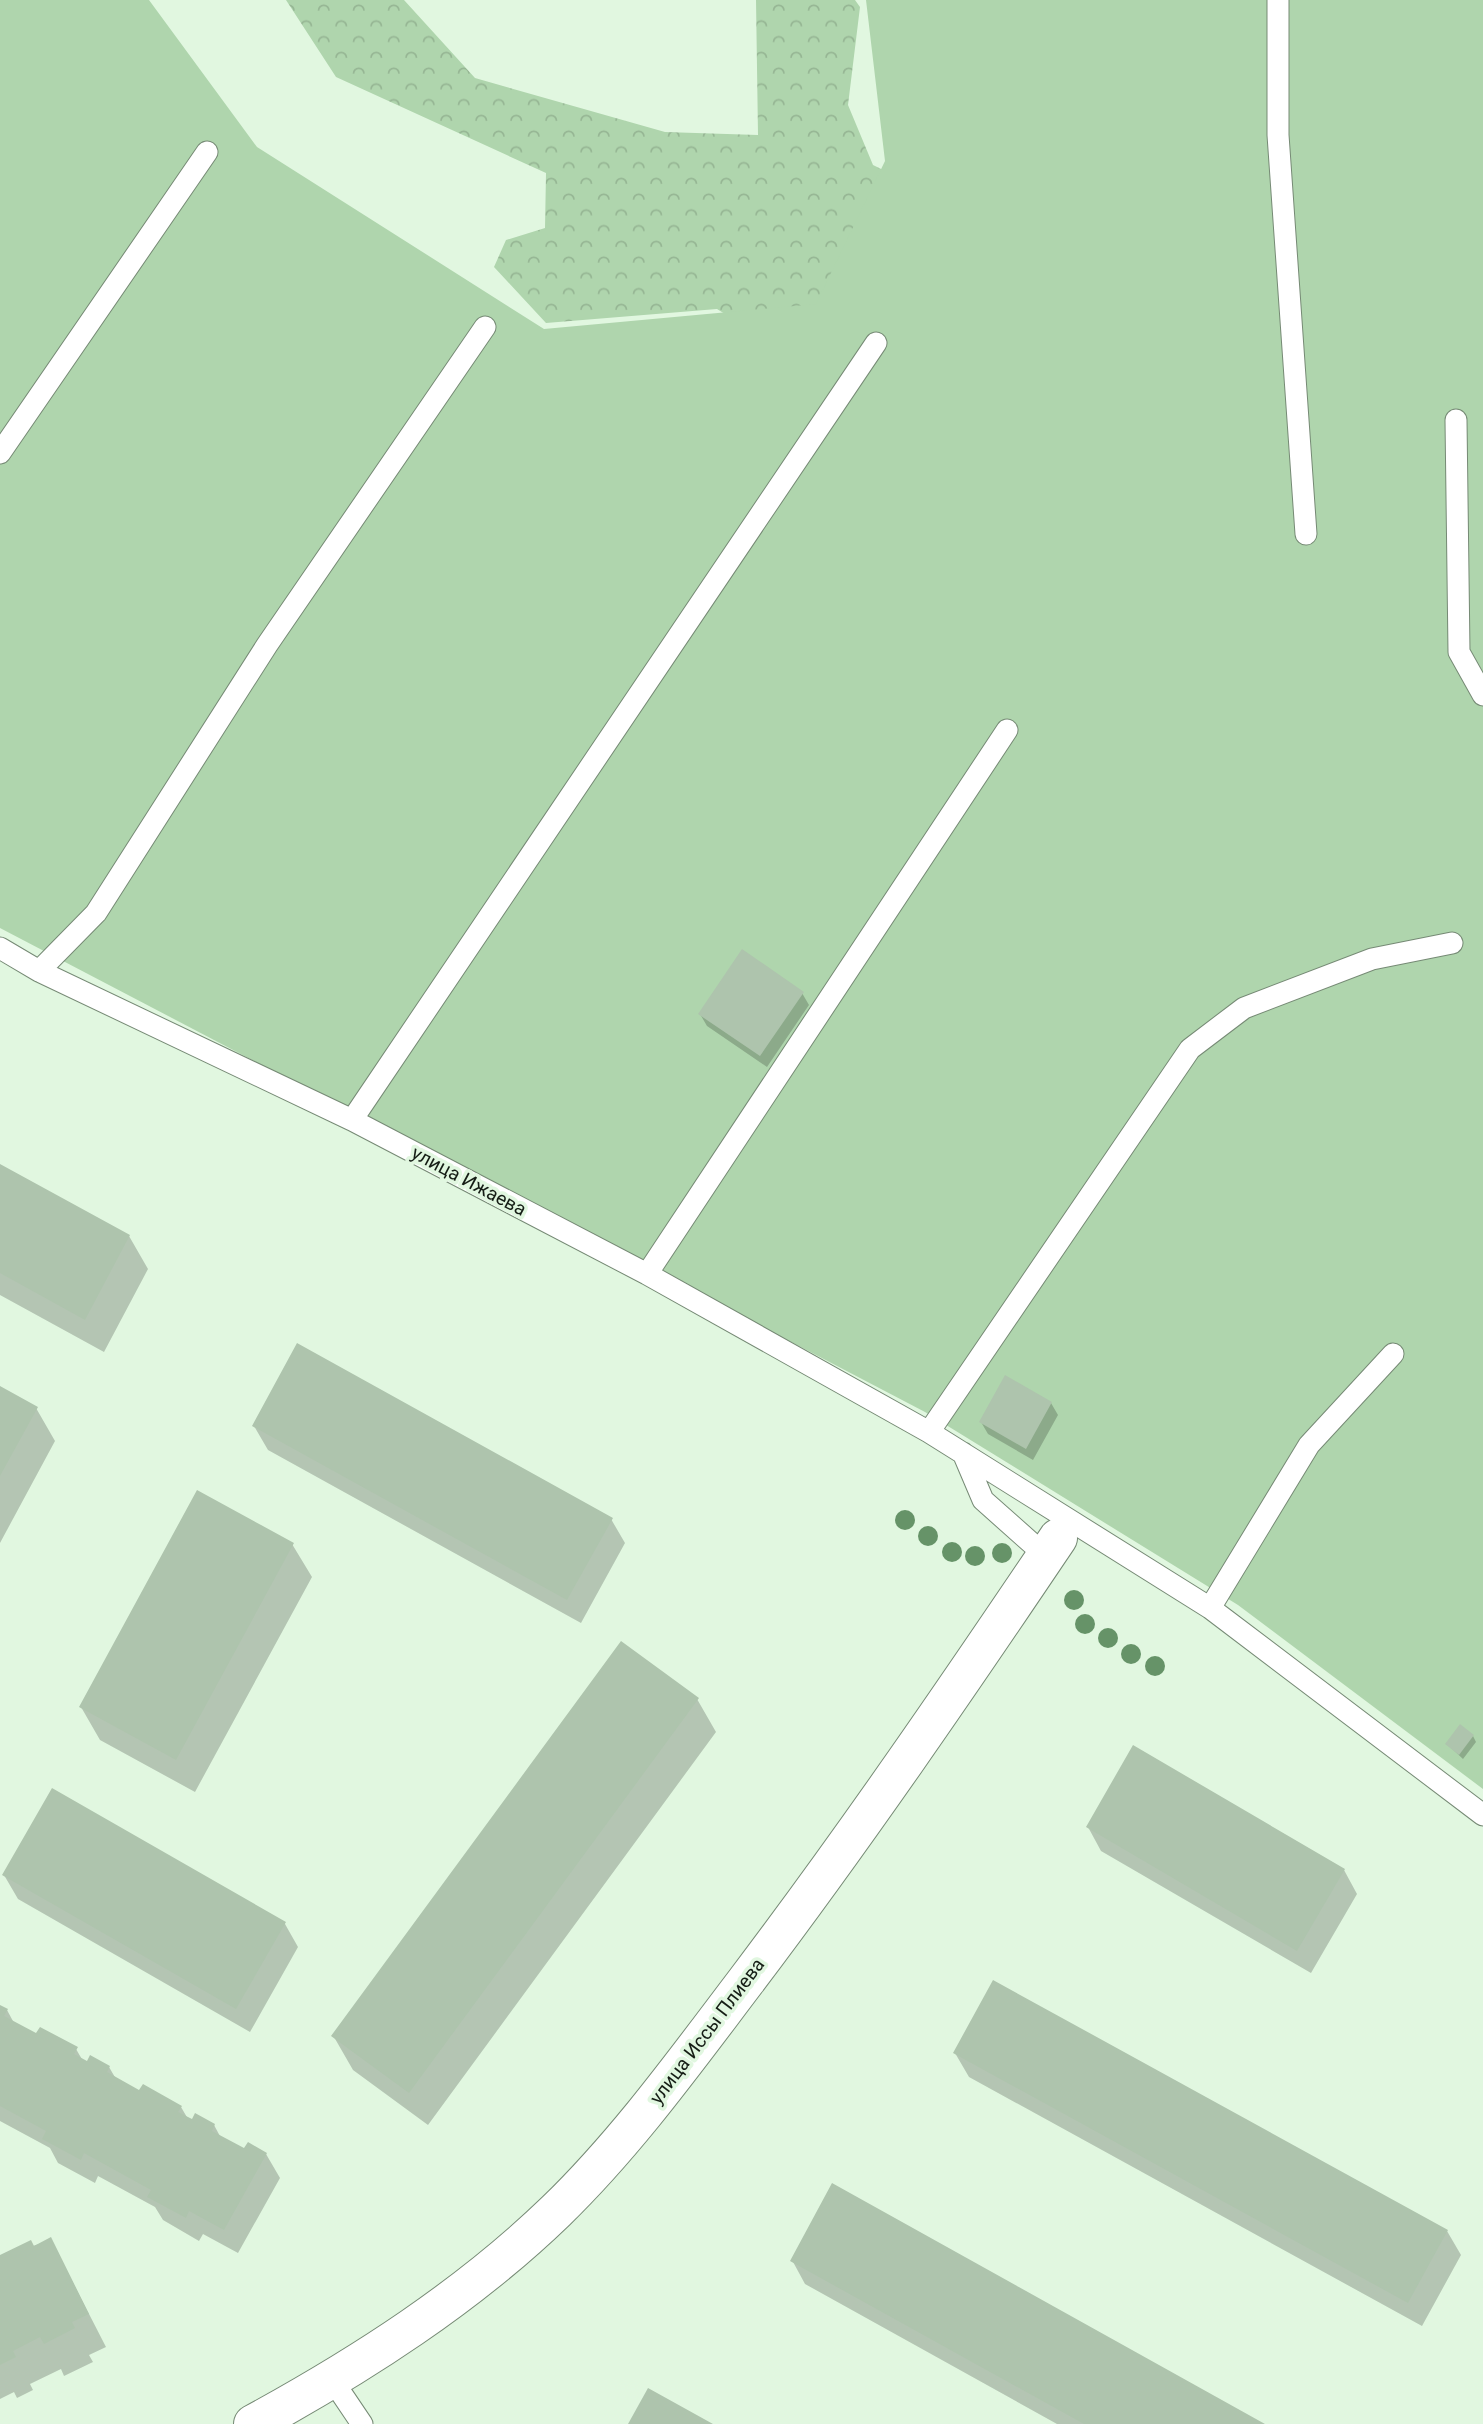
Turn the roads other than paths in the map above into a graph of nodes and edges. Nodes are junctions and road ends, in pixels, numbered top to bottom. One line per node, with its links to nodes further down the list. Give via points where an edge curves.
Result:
1 (1278, 0): 7 (lane, via 1278,135)
2 (207, 152): 6 (lane)
3 (485, 327): 12 (lane, via 267,645 96,913)
4 (876, 343): 13 (lane)
5 (1456, 419): 8 (lane, via 1459,652)
6 (0, 453)
7 (1306, 534)
8 (1483, 695)
9 (1007, 730): 14 (lane)
10 (1452, 943): 16 (lane, via 1371,959 1244,1008 1190,1049)
11 (0, 948): 12 (lane, улица Ижаева)
12 (39, 971): 13 (lane, улица Ижаева)
13 (352, 1120): 14 (lane, улица Ижаева)
14 (647, 1274): 16 (lane, улица Ижаева)
15 (1393, 1354): 19 (lane, via 1309,1445)
16 (929, 1432): 17 (lane, улица Ижаева)
17 (963, 1453): 18 (lane, via 983,1500); 19 (lane, улица Ижаева)
18 (1052, 1547): 21 (street, улица Иссы Плиева, via 825,1875 656,2100 547,2219 408,2331)
19 (1210, 1608): 20 (lane, улица Ижаева)
20 (1483, 1815)
21 (333, 2381): 22 (street, улица Иссы Плиева); 23 (lane)
22 (253, 2424)
23 (362, 2424)

